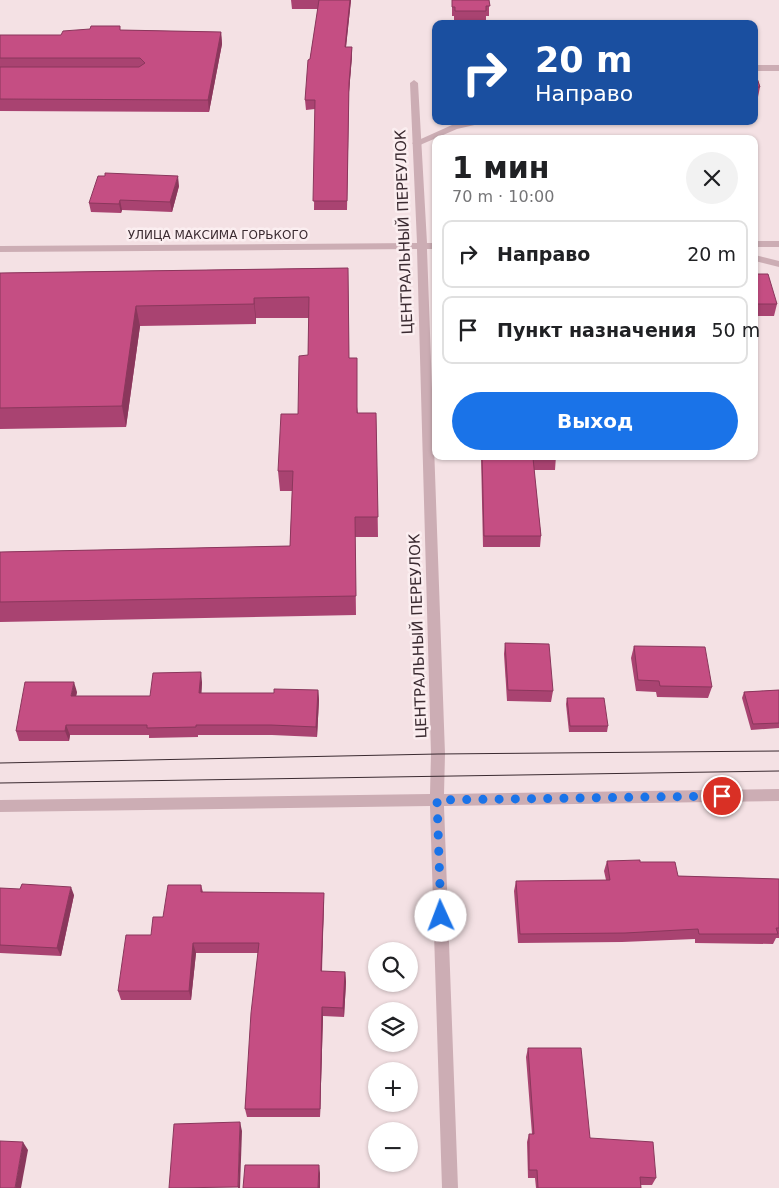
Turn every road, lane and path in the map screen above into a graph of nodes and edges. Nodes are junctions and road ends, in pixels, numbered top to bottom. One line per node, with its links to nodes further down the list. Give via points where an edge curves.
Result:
1 (758, 68): 2 (street)
2 (779, 68)
3 (414, 84): 7 (street, ЦЕНТРАЛЬНЫЙ ПЕРЕУЛОК)
4 (462, 125): 5 (street)
5 (435, 135)
6 (432, 136): 7 (street)
7 (417, 143): 10 (street, ЦЕНТРАЛЬНЫЙ ПЕРЕУЛОК)
8 (758, 244): 9 (street)
9 (779, 244)
10 (422, 246): 11 (street, УЛИЦА МАКСИМА ГОРЬКОГО); 12 (street, УЛИЦА МАКСИМА ГОРЬКОГО); 16 (street, ЦЕНТРАЛЬНЫЙ ПЕРЕУЛОК)
11 (432, 246)
12 (0, 249)
13 (758, 259): 14 (street)
14 (779, 264)
15 (779, 795): 16 (street)
16 (437, 800): 17 (street); 18 (street, ЦЕНТРАЛЬНЫЙ ПЕРЕУЛОК)
17 (0, 806)
18 (450, 1188)

